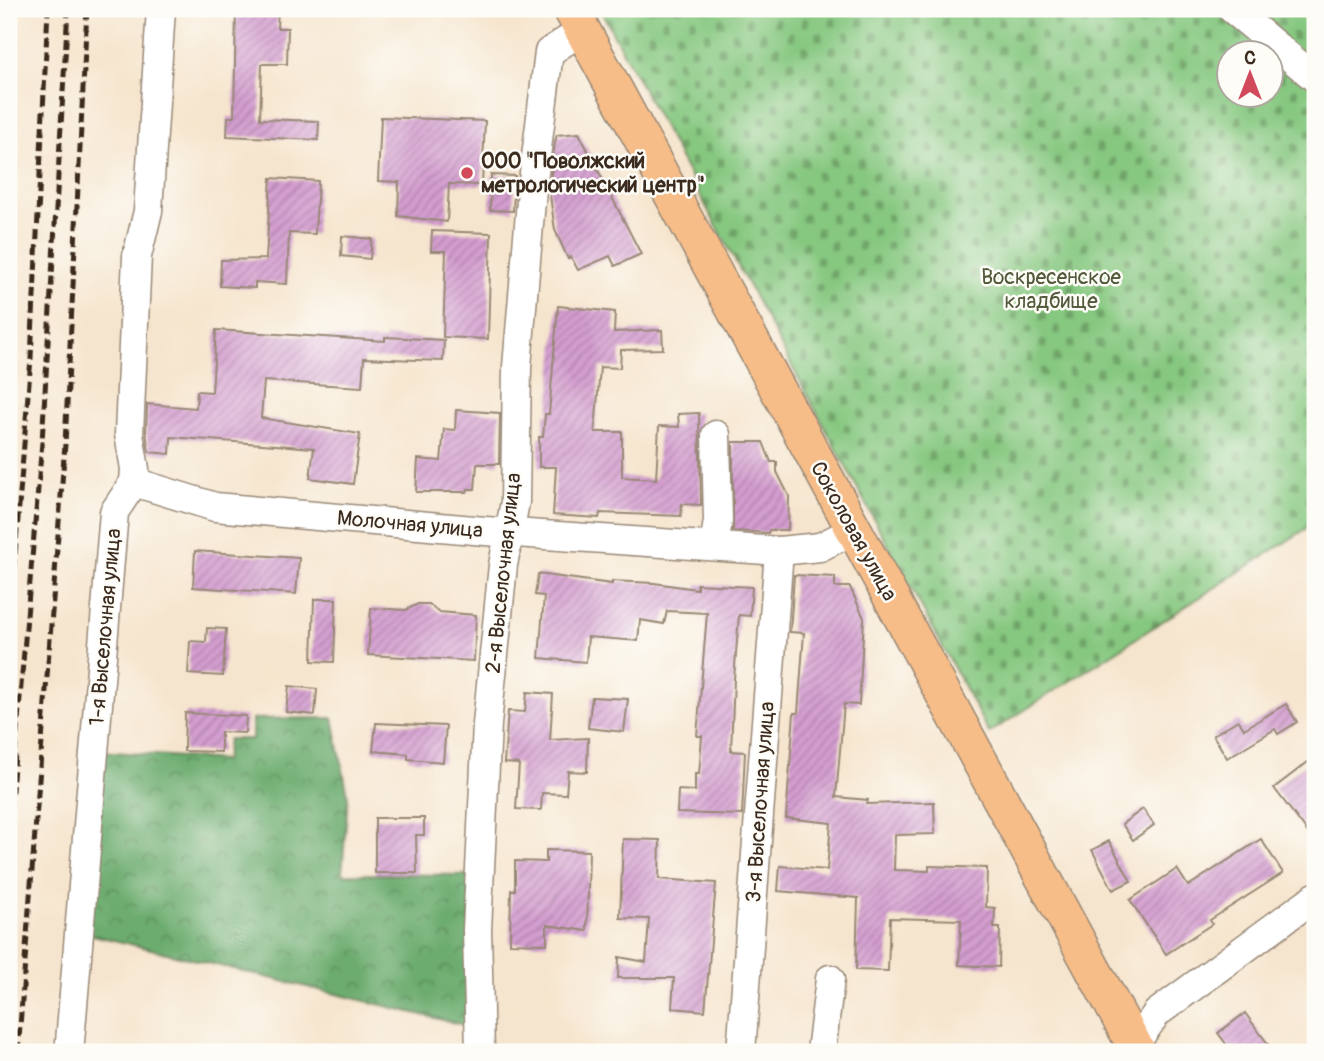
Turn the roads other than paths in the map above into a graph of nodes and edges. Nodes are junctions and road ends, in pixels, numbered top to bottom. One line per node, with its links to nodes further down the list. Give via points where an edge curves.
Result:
1 (161, 9): 6 (street, via 148,211 137,256 129,434)
2 (1232, 9): 4 (street)
3 (577, 19): 7 (main road, Соколовая улица); 8 (street, 2-я Выселочная улица, via 549,52 517,367)
4 (1315, 78)
5 (716, 435): 9 (street, via 718,521)
6 (134, 482): 8 (street, Молочная улица, via 215,507); 13 (street, 1-я Выселочная улица, via 114,512)
7 (854, 530): 10 (street, Молочная улица, via 820,547); 14 (main road, Соколовая улица)
8 (510, 532): 9 (street, Молочная улица); 15 (street, 2-я Выселочная улица, via 487,724 477,930)
9 (714, 546): 10 (street, Молочная улица)
10 (779, 551): 16 (street, 3-я Выселочная улица)
11 (1315, 897): 14 (street, via 1157,1013)
12 (830, 979): 17 (street)
13 (70, 1042)
14 (1134, 1050)
15 (480, 1052)
16 (741, 1052)
17 (821, 1052)

